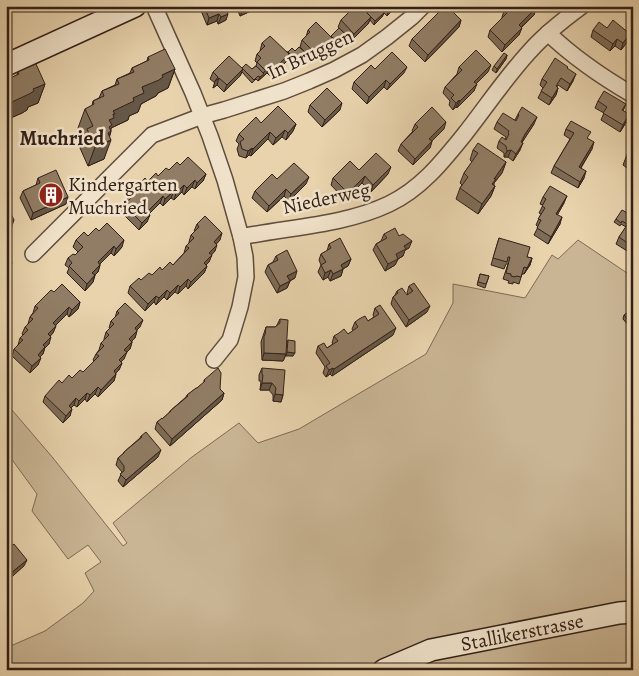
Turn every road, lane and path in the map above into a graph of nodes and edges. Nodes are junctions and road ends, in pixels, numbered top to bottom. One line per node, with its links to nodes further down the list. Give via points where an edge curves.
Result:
1 (135, 6): 6 (street)
2 (154, 6): 8 (street)
3 (423, 6): 8 (street, In Bruggen, via 387,38 334,70 284,91)
4 (582, 6): 5 (street, Niederweg)
5 (548, 33): 7 (street, via 580,61); 9 (street, Niederweg, via 450,152 411,192 365,214)
6 (6, 65)
7 (633, 95)
8 (202, 116): 9 (street); 10 (street, In Bruggen, via 152,135)
9 (241, 237): 11 (street, via 246,277 242,299 230,340)
10 (33, 254)
11 (214, 360)
12 (633, 612): 13 (street, Stallikerstrasse, via 430,650)
13 (384, 670)

